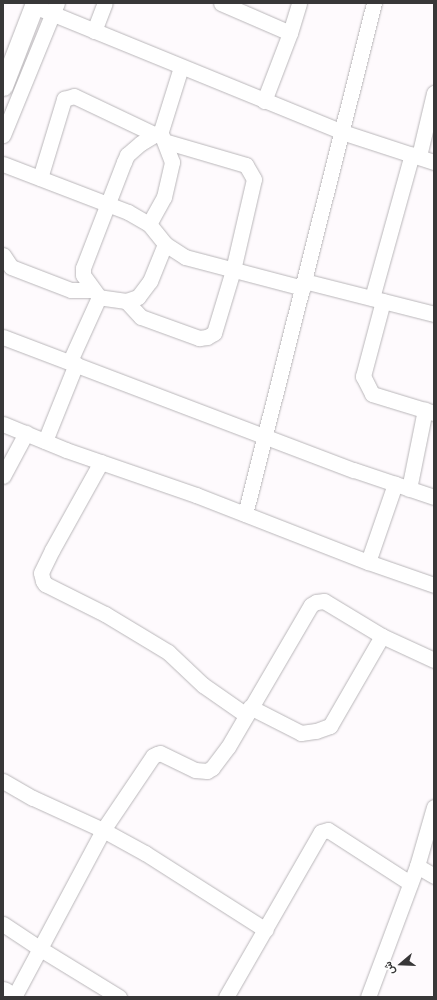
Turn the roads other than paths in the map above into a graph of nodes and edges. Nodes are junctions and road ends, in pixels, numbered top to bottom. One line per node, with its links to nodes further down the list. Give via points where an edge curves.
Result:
1 (106, 3): 7 (street)
2 (221, 3): 8 (street)
3 (299, 3): 8 (street)
4 (374, 3): 13 (street)
5 (34, 4): 6 (street); 10 (street)
6 (55, 8): 7 (street); 14 (street)
7 (94, 30): 9 (street)
8 (290, 33): 12 (street)
9 (181, 67): 12 (street); 15 (street)
10 (3, 86)
11 (434, 94): 16 (street)
12 (264, 102): 13 (street)
13 (342, 132): 16 (street); 25 (street)
14 (3, 135)
15 (160, 135): 19 (street, via 74,96 64,99); 20 (street, via 147,138 127,155); 21 (street, via 172,162 164,197); 24 (street, via 246,165 254,179)
16 (415, 155): 17 (street); 27 (street)
17 (434, 162)
18 (3, 164): 19 (street)
19 (40, 178): 20 (street)
20 (108, 204): 21 (street); 26 (street, via 83,268 83,275)
21 (149, 224): 22 (street)
22 (166, 244): 24 (street, via 185,257); 28 (street, via 150,281 138,297)
23 (3, 255): 26 (street, via 11,267 17,270 71,290)
24 (233, 270): 25 (street); 28 (street, via 214,334 207,338 199,338 141,316)
25 (304, 284): 27 (street); 35 (street)
26 (96, 293): 28 (street); 31 (street)
27 (378, 299): 29 (street); 32 (street, via 362,376 372,394)
28 (126, 301)
29 (434, 314)
30 (3, 337): 31 (street)
31 (73, 363): 35 (street); 36 (street)
32 (430, 411): 40 (street)
33 (3, 424): 34 (street)
34 (26, 433): 36 (street); 38 (street)
35 (265, 435): 39 (street); 42 (street)
36 (45, 441): 37 (street)
37 (101, 462): 42 (street); 47 (street, via 52,550 41,573 43,581 168,652 204,685)
38 (3, 476)
39 (395, 484): 40 (street); 43 (street)
40 (409, 489): 41 (street)
41 (434, 497)
42 (245, 514): 43 (street)
43 (368, 562): 44 (street)
44 (434, 585)
45 (382, 636): 46 (street); 47 (street, via 330,726 301,733); 47 (street, via 324,601 316,602 311,605)
46 (434, 660)
47 (248, 711): 50 (street, via 228,747 207,771 195,770 160,753 153,756)
48 (3, 781): 50 (street, via 33,798)
49 (434, 807): 51 (street)
50 (103, 830): 55 (street, via 145,853); 56 (street)
51 (417, 866): 52 (street); 53 (street)
52 (434, 876)
53 (410, 883): 55 (street, via 325,830 321,832); 61 (street)
54 (3, 924): 56 (street)
55 (266, 930): 60 (street)
56 (39, 948): 58 (street); 59 (street)
57 (3, 992): 58 (main road)
58 (12, 997)
59 (119, 997)
60 (226, 997)
61 (368, 997)

